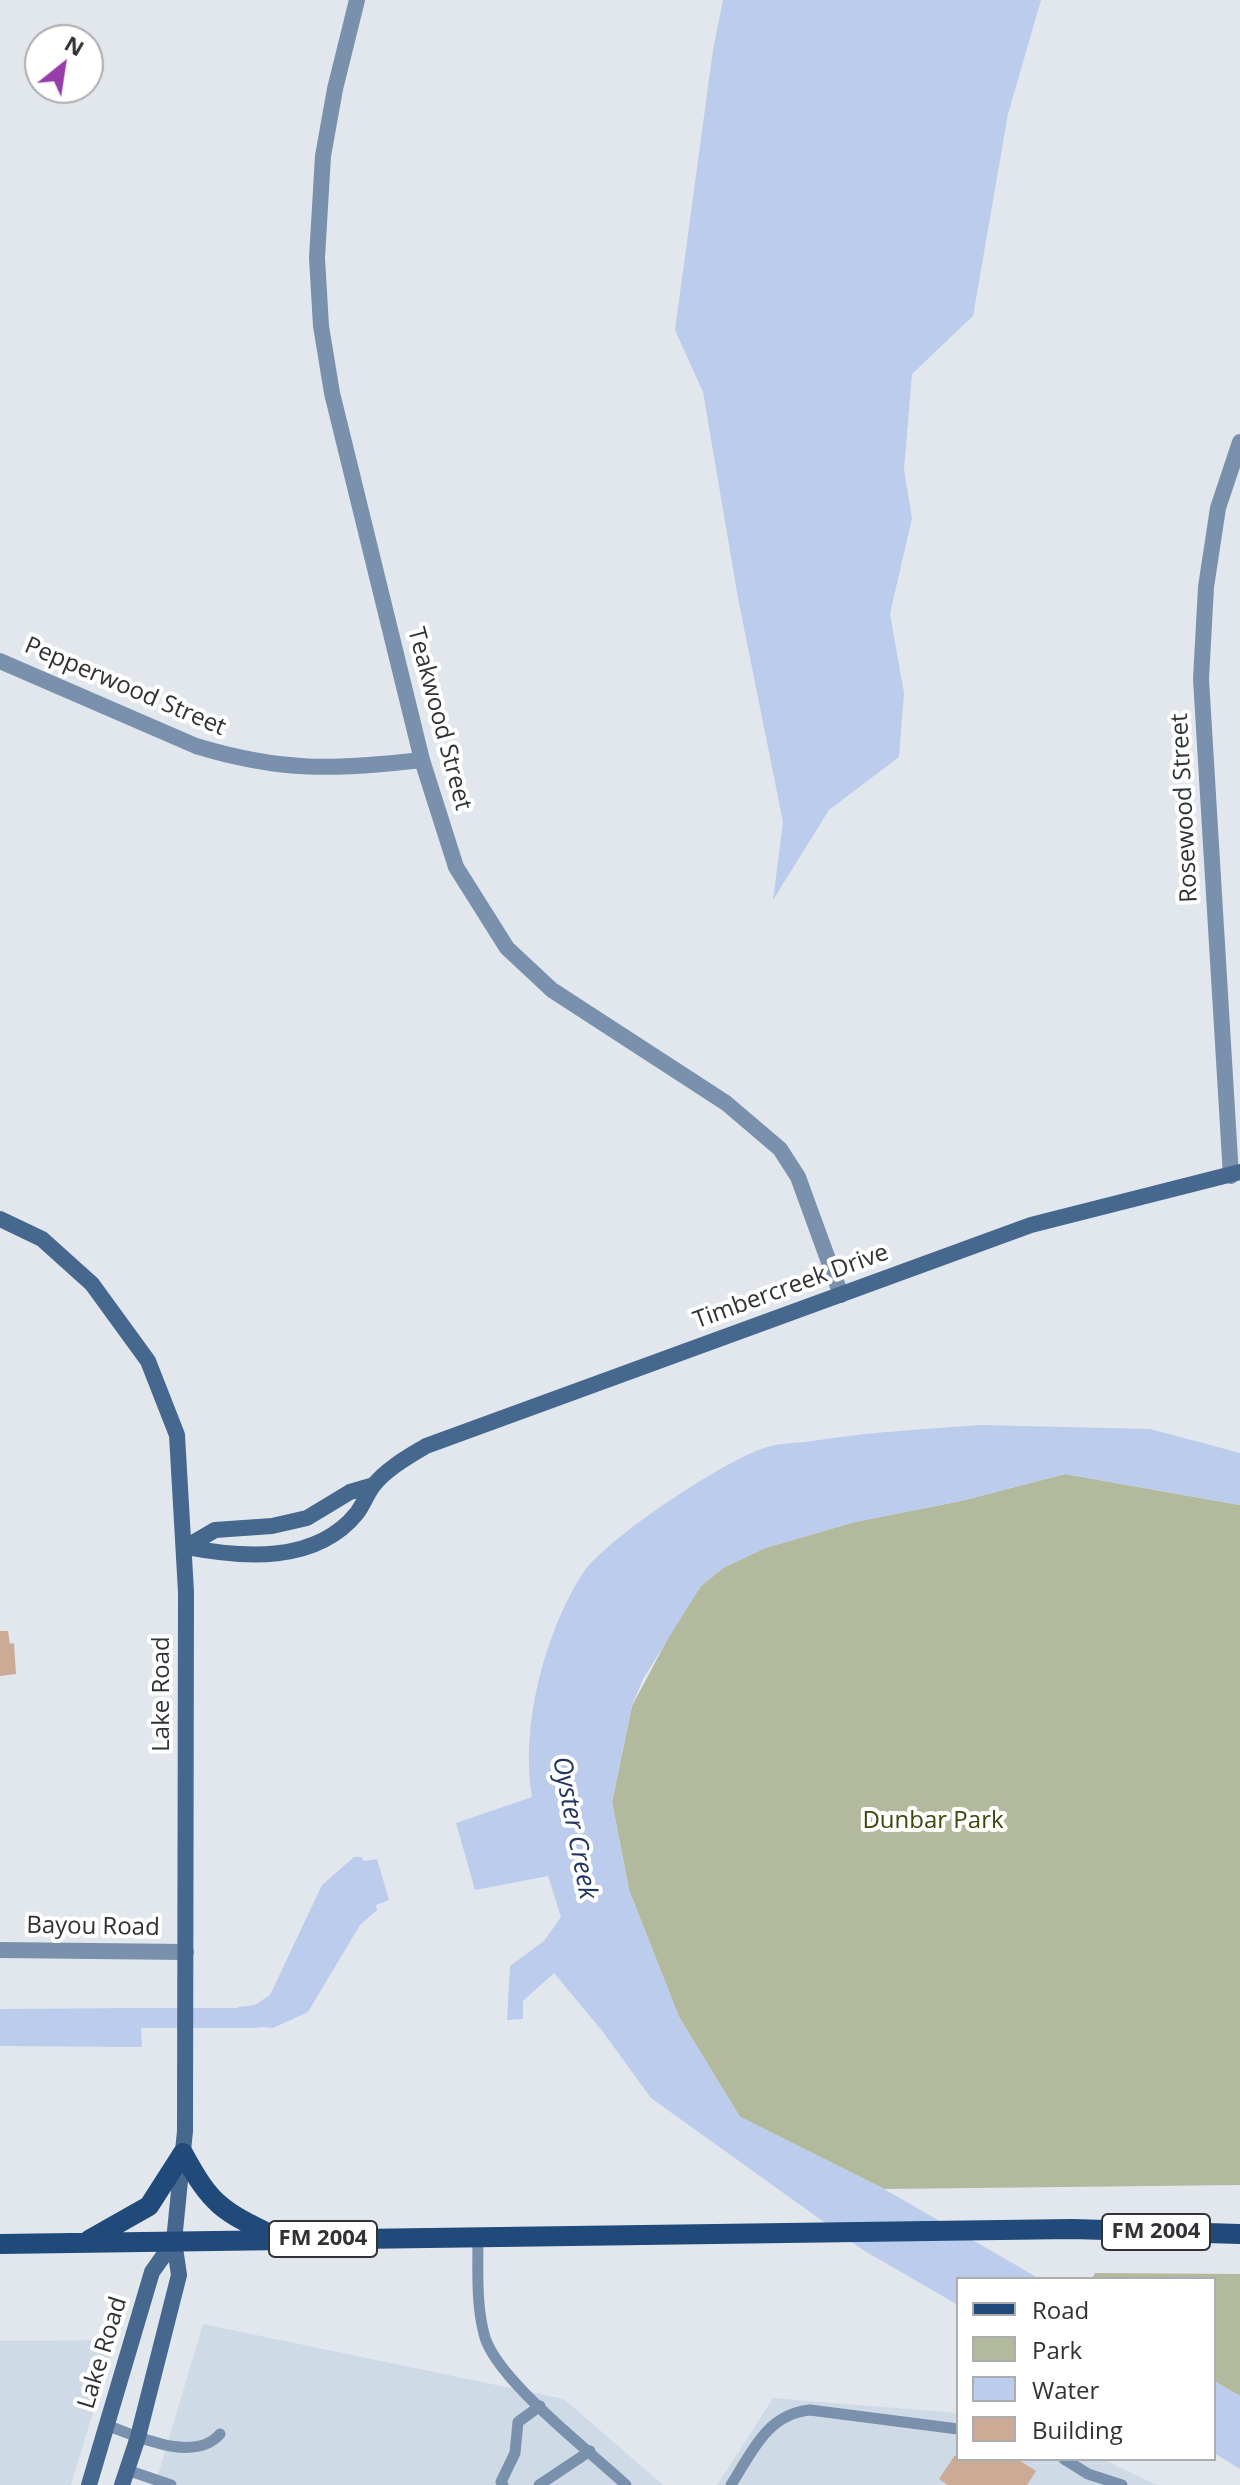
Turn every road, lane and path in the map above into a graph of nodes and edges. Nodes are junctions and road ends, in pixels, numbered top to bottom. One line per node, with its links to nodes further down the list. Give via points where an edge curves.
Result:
1 (357, 0): 4 (street, Teakwood Street, via 323,156 317,258 321,326 332,393)
2 (1240, 442): 5 (street, Rosewood Street, via 1216,524 1201,679)
3 (0, 661): 4 (street, Pepperwood Street, via 196,746 239,759 328,769)
4 (422, 760): 7 (street, Teakwood Street, via 456,867 507,948 552,990 726,1103 780,1149 798,1177)
5 (1236, 1174): 7 (street, Timbercreek Drive, via 1031,1225)
6 (0, 1219): 9 (street, Lake Road, via 42,1239 92,1284 148,1361 177,1435)
7 (841, 1295): 8 (street, Timbercreek Drive, via 426,1446)
8 (374, 1485): 9 (street, Timbercreek Drive, via 350,1492 307,1518 215,1530); 9 (street, Timbercreek Drive, via 357,1513 320,1543 267,1554 223,1555)
9 (186, 1547): 11 (street, Lake Road)
10 (0, 1950): 11 (street, Bayou Road)
11 (186, 1952): 12 (street, Lake Road)
12 (183, 2153): 15 (main road, via 220,2208); 16 (street, Lake Road); 17 (main road, via 149,2206)
13 (1240, 2234): 14 (main road, FM 2004 / FM 2004, via 1072,2229)
14 (478, 2236): 15 (main road, FM 2004 / FM 2004); 19 (lane, via 484,2337 510,2378)
15 (280, 2239): 16 (main road, FM 2004 / FM 2004)
16 (174, 2241): 17 (main road, FM 2004 / FM 2004); 20 (street, Lake Road, via 152,2272); 23 (street, Lake Road, via 179,2275)
17 (85, 2242): 18 (main road, FM 2004 / FM 2004)
18 (0, 2244)
19 (540, 2406): 24 (lane); 27 (lane, via 518,2422 515,2453)
20 (106, 2425): 23 (lane); 28 (street, Lake Road)
21 (956, 2429): 32 (lane, via 797,2411 772,2424)
22 (220, 2434): 23 (lane, via 193,2448)
23 (138, 2437): 26 (street, Lake Road)
24 (590, 2451): 30 (lane); 31 (lane)
25 (1067, 2461): 33 (lane)
26 (125, 2478): 29 (lane)
27 (502, 2484)
28 (89, 2485)
29 (171, 2485)
30 (539, 2485)
31 (626, 2485)
32 (731, 2485)
33 (1122, 2485)

